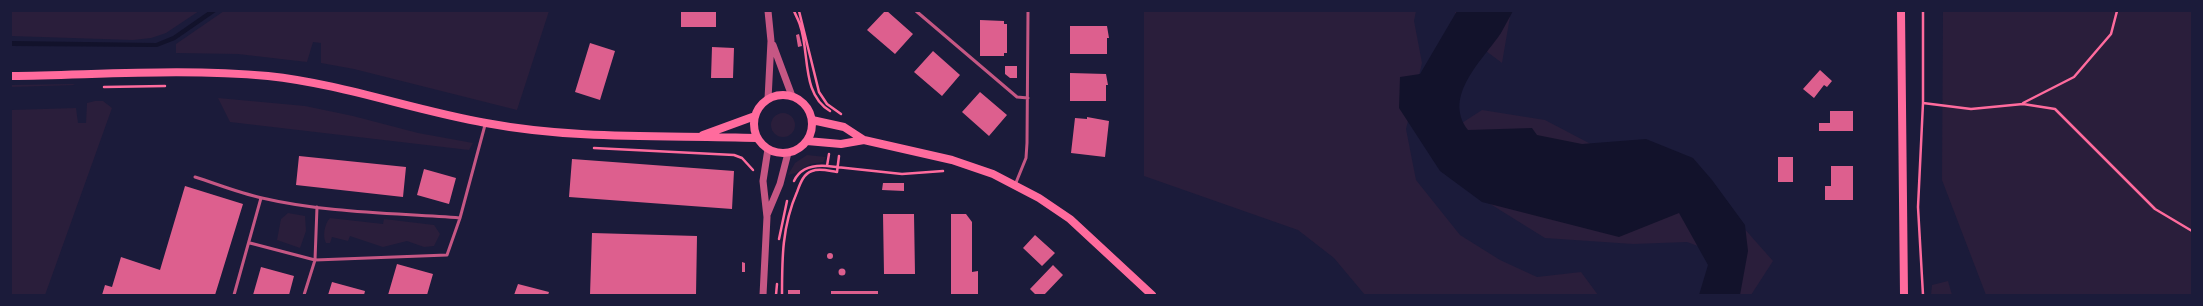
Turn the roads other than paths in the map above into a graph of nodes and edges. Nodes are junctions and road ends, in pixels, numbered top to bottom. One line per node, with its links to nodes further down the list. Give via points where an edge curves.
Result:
1 (768, 11): 5 (street)
2 (916, 11): 8 (lane, via 1017,97)
3 (1028, 11): 8 (lane)
4 (1901, 11): 31 (main road)
5 (771, 41): 7 (street); 9 (street)
6 (11, 76): 12 (main road, via 196,73 275,77 353,90)
7 (792, 96): 9 (main road, via 780,95); 11 (main road, via 802,101 809,110)
8 (1028, 98): 20 (lane, via 1026,158)
9 (768, 99): 10 (main road, via 760,106)
10 (755, 116): 13 (main road); 14 (main road)
11 (812, 120): 15 (main road, via 844,127); 16 (main road, via 812,131)
12 (486, 123): 13 (main road, via 526,130 602,136); 23 (lane)
13 (700, 136): 14 (main road)
14 (757, 138): 17 (main road)
15 (864, 140): 16 (main road, via 841,144); 20 (main road, via 952,160 993,174)
16 (807, 141): 18 (main road)
17 (768, 149): 18 (main road); 24 (street, via 763,181)
18 (788, 153): 24 (street, via 780,184)
19 (195, 177): 21 (lane)
20 (1015, 185): 30 (main road, via 1070,219)
21 (261, 198): 22 (lane); 25 (lane)
22 (316, 207): 23 (lane); 26 (lane)
23 (460, 218): 26 (lane, via 447,255)
24 (766, 218): 29 (street)
25 (250, 243): 26 (lane); 27 (lane)
26 (315, 260): 28 (lane)
27 (234, 295)
28 (304, 295)
29 (763, 295)
30 (1152, 295)
31 (1904, 295)

